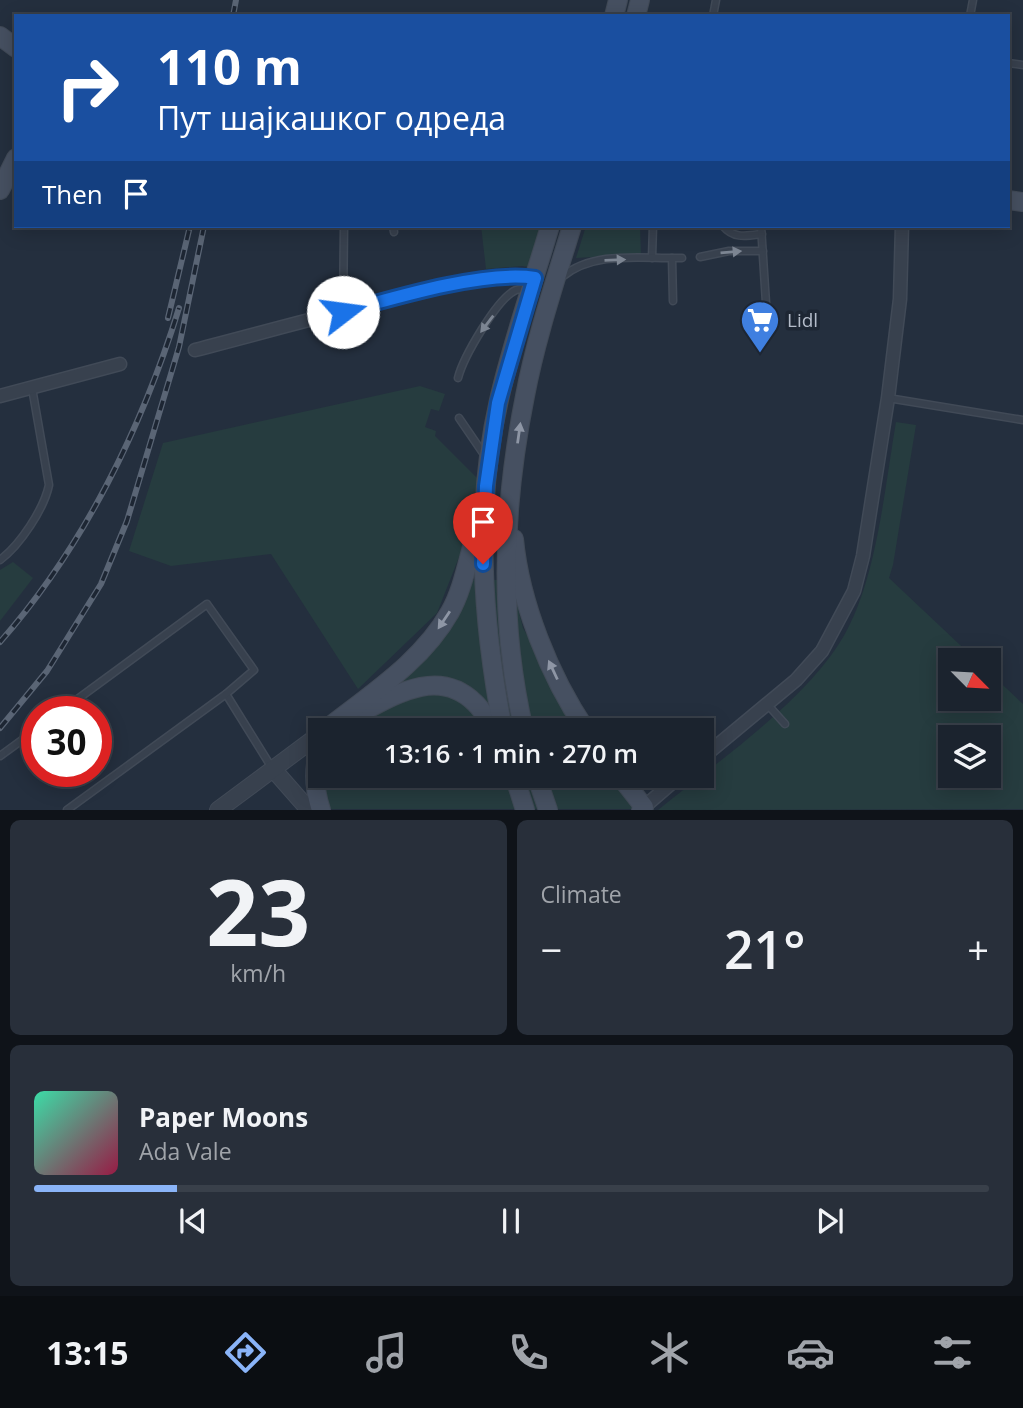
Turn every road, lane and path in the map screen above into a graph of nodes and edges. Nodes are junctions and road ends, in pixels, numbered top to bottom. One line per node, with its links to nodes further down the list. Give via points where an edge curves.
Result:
1 (0, 35): 2 (main road)
2 (14, 46)
3 (14, 159): 4 (main road)
4 (0, 190)
5 (344, 228): 22 (lane)
6 (549, 228): 18 (main road)
7 (571, 228): 19 (main road)
8 (653, 228): 15 (lane)
9 (725, 228): 12 (lane, via 740,237)
10 (761, 228): 12 (lane)
11 (902, 228): 28 (street, via 900,299)
12 (762, 234): 13 (lane)
13 (763, 251): 14 (lane, one-way to 13, via 729,250); 21 (lane)
14 (699, 257)
15 (652, 258): 16 (lane); 19 (lane, one-way to 15, via 590,261)
16 (672, 258): 17 (lane); 20 (lane)
17 (682, 258)
18 (534, 282): 22 (street, via 523,276 471,282); 25 (lane, one-way to 25, via 514,291 502,304 463,359); 31 (main road, via 504,380)
19 (555, 282): 32 (main road, one-way to 19, via 525,397)
20 (673, 301)
21 (766, 303)
22 (343, 312): 23 (street)
23 (195, 350)
24 (120, 365): 26 (street)
25 (458, 378)
26 (32, 387): 27 (street); 34 (lane, via 47,495)
27 (0, 396)
28 (888, 398): 30 (lane); 37 (street, via 863,556 853,591 822,651)
29 (459, 418): 31 (lane)
30 (1023, 420)
31 (489, 461): 33 (main road)
32 (511, 500): 42 (main road, via 505,598); 43 (main road, one-way to 32, via 552,671 533,623 515,551)
33 (484, 510): 38 (main road, one-way to 38, via 450,612 416,655); 41 (main road, via 489,654)
34 (0, 560)
35 (226, 694): 36 (lane, via 254,670 207,604); 49 (lane); 56 (lane)
36 (82, 696)
37 (766, 704): 44 (lane); 47 (street)
38 (341, 718)
39 (350, 718): 40 (main road, via 425,685 444,685 461,692)
40 (487, 718)
41 (500, 718)
42 (522, 718)
43 (579, 718)
44 (785, 724)
45 (21, 741): 48 (lane)
46 (308, 743): 49 (street)
47 (714, 748)
48 (0, 757)
49 (273, 769): 57 (street); 58 (street)
50 (315, 788): 59 (main road)
51 (518, 788): 60 (main road)
52 (540, 788): 61 (main road)
53 (629, 788): 55 (main road)
54 (667, 788): 55 (street)
55 (644, 809)
56 (67, 810)
57 (218, 810)
58 (309, 810)
59 (321, 810)
60 (525, 810)
61 (548, 810)

